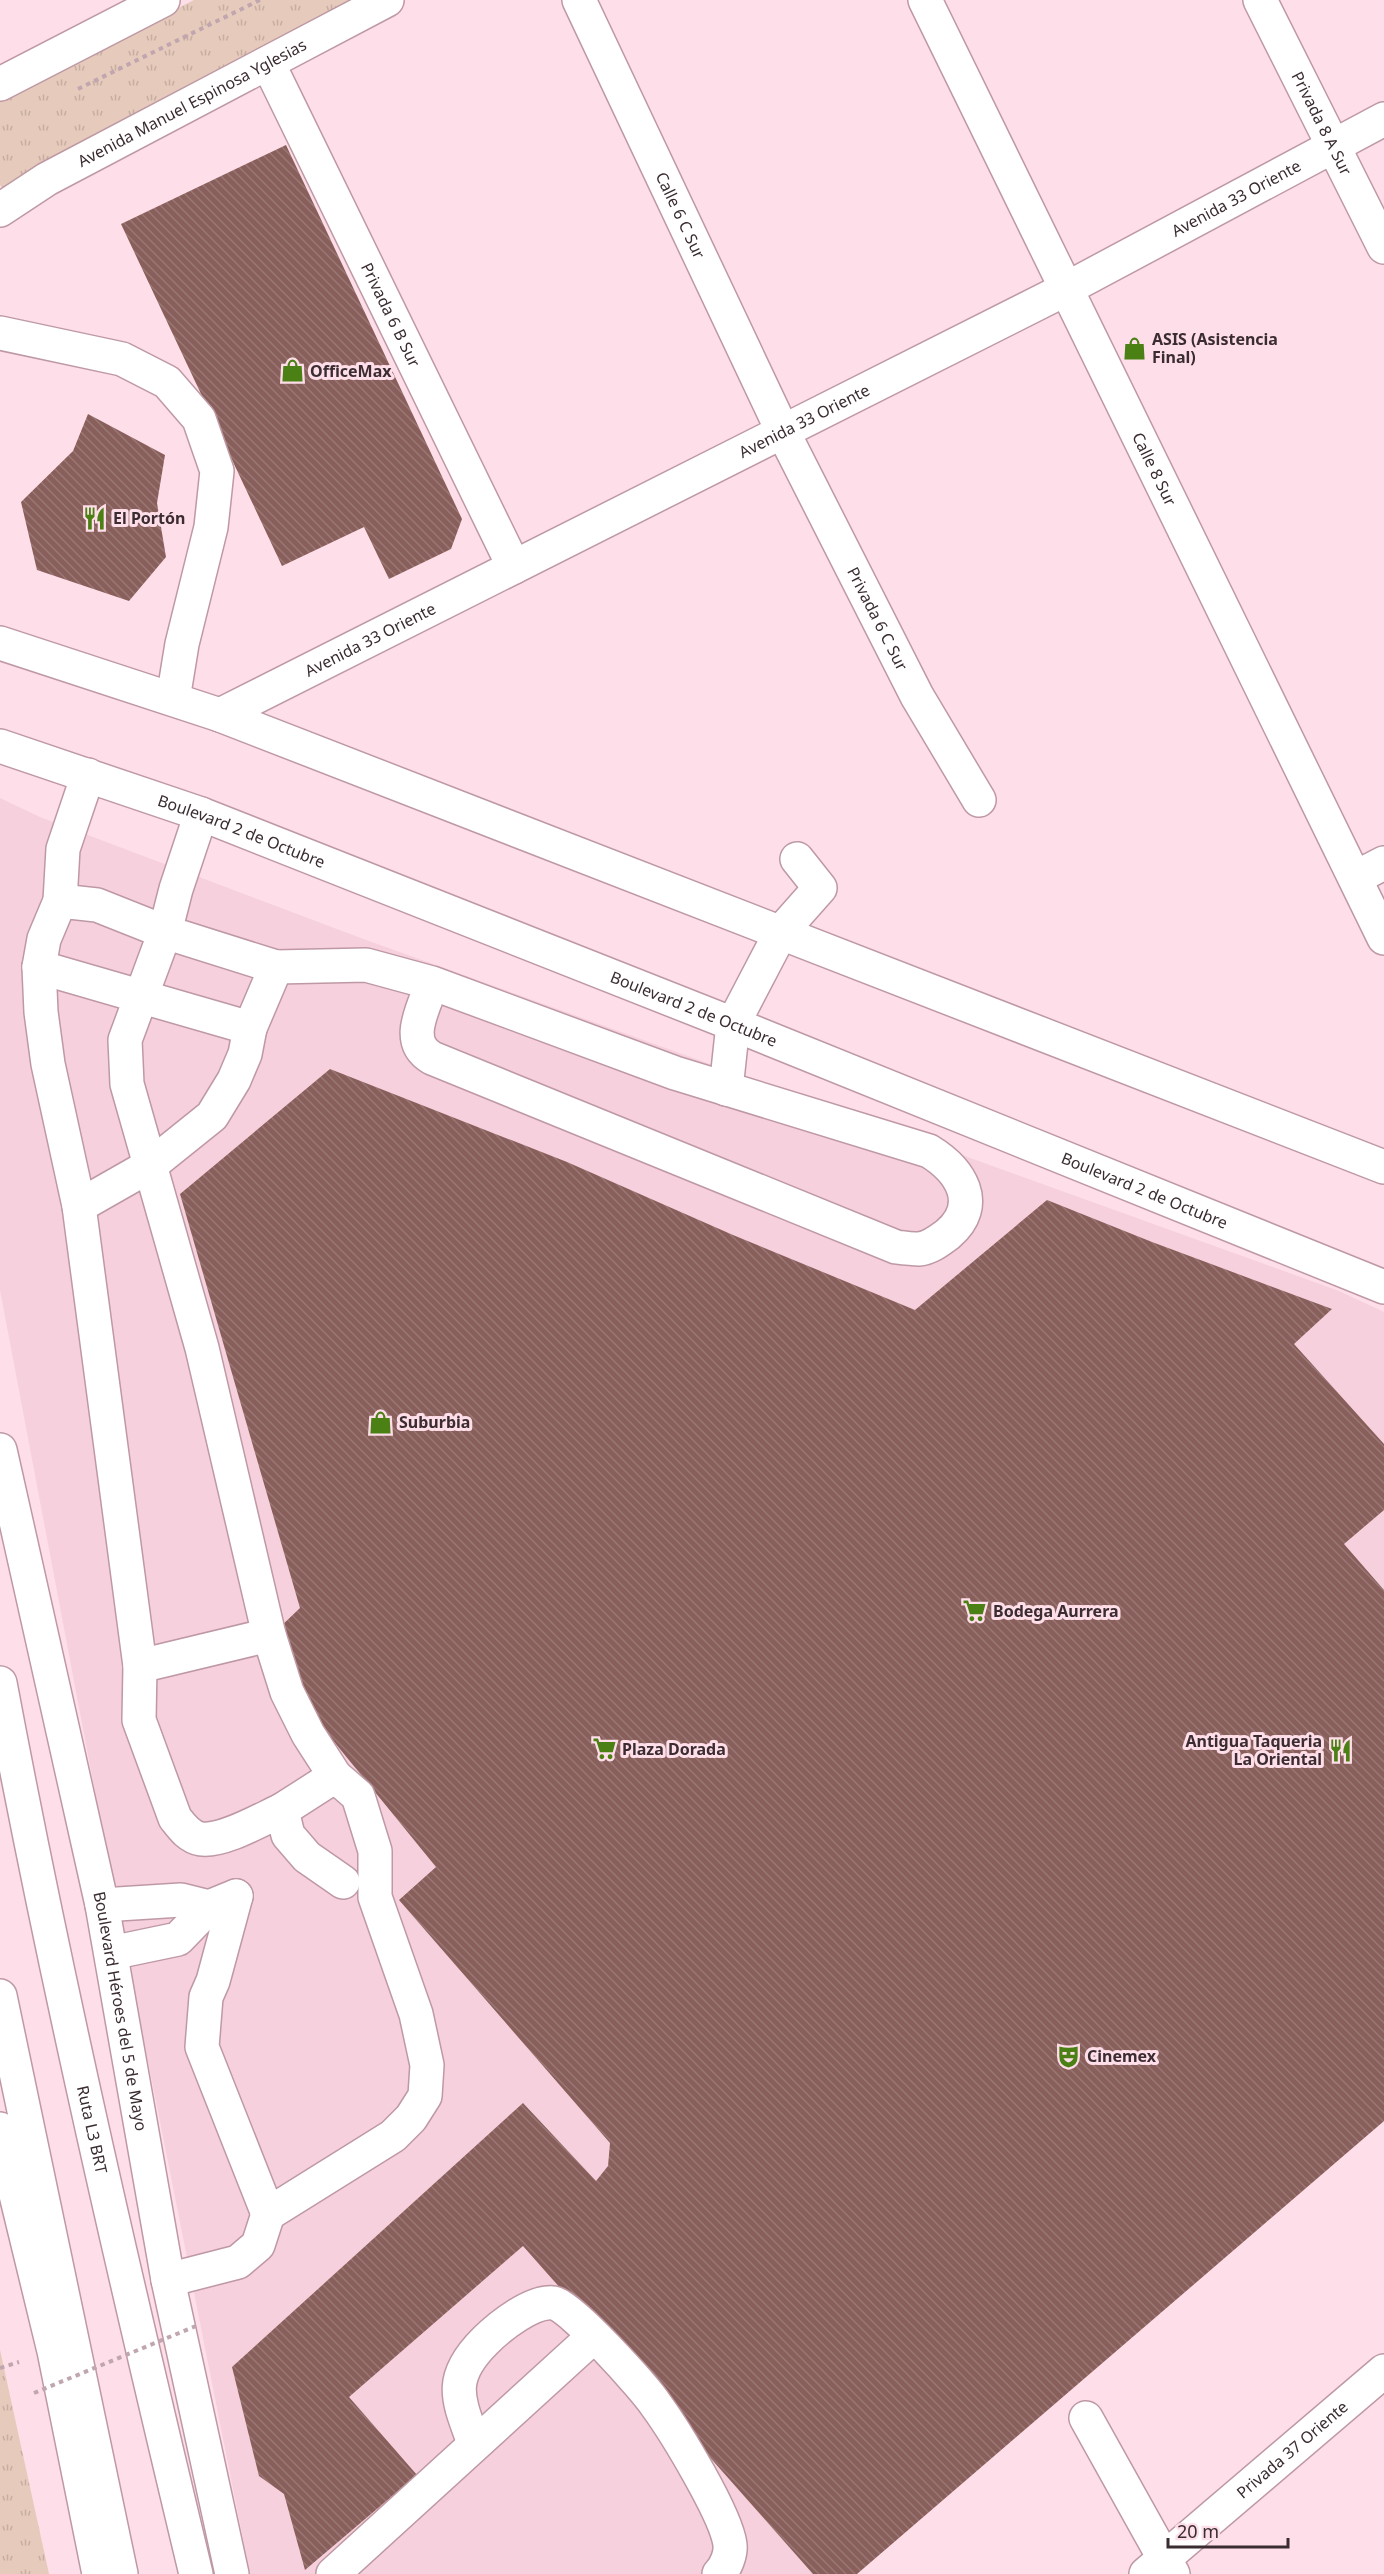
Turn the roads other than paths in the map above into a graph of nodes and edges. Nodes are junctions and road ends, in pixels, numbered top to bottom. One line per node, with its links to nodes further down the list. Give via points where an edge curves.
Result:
1 (162, 0): 7 (main road)
2 (387, 0): 6 (main road, Avenida Manuel Espinosa Yglesias)
3 (579, 0): 14 (main road, Calle 6 C Sur)
4 (925, 0): 12 (main road, Calle 8 Sur)
5 (1260, 0): 9 (main road, Privada 8 A Sur)
6 (268, 63): 10 (main road, Avenida Manuel Espinosa Yglesias, via 47,179); 15 (main road, Privada 6 B Sur)
7 (0, 84)
8 (1384, 119): 9 (main road, Avenida 33 Oriente)
9 (1333, 147): 11 (main road, Privada 8 A Sur); 12 (main road, Avenida 33 Oriente)
10 (0, 210)
11 (1384, 247)
12 (1066, 289): 14 (main road, Avenida 33 Oriente); 25 (main road, Calle 8 Sur)
13 (0, 333): 17 (main road, via 122,359 167,382 199,418 217,471 211,527 182,644)
14 (783, 432): 15 (main road, Avenida 33 Oriente); 21 (main road, Privada 6 C Sur, via 917,696)
15 (514, 567): 18 (main road, Avenida 33 Oriente)
16 (0, 643): 17 (main road)
17 (173, 699): 18 (main road)
18 (220, 715): 28 (main road)
19 (0, 746): 20 (main road, Boulevard 2 de Octubre)
20 (88, 775): 22 (main road, Boulevard 2 de Octubre); 26 (main road, via 63,849)
21 (979, 800)
22 (201, 814): 27 (main road); 34 (main road, Boulevard 2 de Octubre)
23 (797, 859): 28 (main road, via 820,888)
24 (1384, 863): 25 (main road)
25 (1355, 878): 29 (main road, Calle 8 Sur)
26 (60, 901): 27 (main road, via 97,905); 30 (main road, via 44,939)
27 (165, 932): 31 (main road); 33 (main road)
28 (781, 932): 34 (main road); 38 (main road)
29 (1384, 938)
30 (39, 967): 33 (main road); 39 (main road, via 48,1064)
31 (276, 967): 32 (main road, via 366,965); 35 (main road)
32 (432, 983): 36 (main road); 36 (main road, via 416,1029 424,1053 432,1058 896,1247 921,1249 939,1241 963,1215 965,1197 961,1181 945,1161 929,1152)
33 (141, 995): 35 (main road); 37 (main road, via 125,1040 127,1084)
34 (733, 1024): 36 (main road); 40 (main road, Boulevard 2 de Octubre)
35 (250, 1028): 37 (main road, via 234,1080 212,1116)
36 (726, 1089)
37 (151, 1165): 39 (main road); 42 (main road, via 202,1348)
38 (1384, 1167)
39 (79, 1206): 43 (main road)
40 (1384, 1287)
41 (0, 1450): 49 (main road, Boulevard Héroes del 5 de Mayo)
42 (269, 1635): 43 (main road); 45 (main road, via 287,1692)
43 (140, 1666): 46 (main road, via 139,1720 183,1830 200,1839 218,1838)
44 (0, 1683): 62 (main road, Ruta L3 BRT, via 31,1848 114,2230)
45 (335, 1776): 46 (main road); 53 (main road, via 358,1796 373,1841 375,1897 416,2014 427,2065 425,2096 393,2136)
46 (282, 1810): 47 (main road, via 288,1835 307,1857)
47 (343, 1882)
48 (223, 1901): 49 (main road); 50 (main road, via 178,1939); 53 (main road, via 213,1981 203,2014 202,2047)
49 (102, 1905): 50 (main road, Boulevard Héroes del 5 de Mayo)
50 (111, 1953): 54 (main road, Boulevard Héroes del 5 de Mayo)
51 (0, 1996): 61 (main road)
52 (0, 2133): 60 (main road, via 54,2351)
53 (268, 2214): 54 (main road, via 258,2244 238,2262)
54 (168, 2280): 63 (main road, Boulevard Héroes del 5 de Mayo)
55 (594, 2336): 58 (main road); 58 (main road, via 558,2303 543,2302 487,2339 469,2358 460,2377 459,2402); 65 (main road, via 656,2403 701,2479 730,2547)
56 (1384, 2371): 59 (main road, Privada 37 Oriente)
57 (1086, 2418): 59 (main road)
58 (474, 2443): 64 (main road)
59 (1161, 2568)
60 (99, 2574)
61 (121, 2574)
62 (196, 2574)
63 (232, 2574)
64 (333, 2574)
65 (719, 2574)

